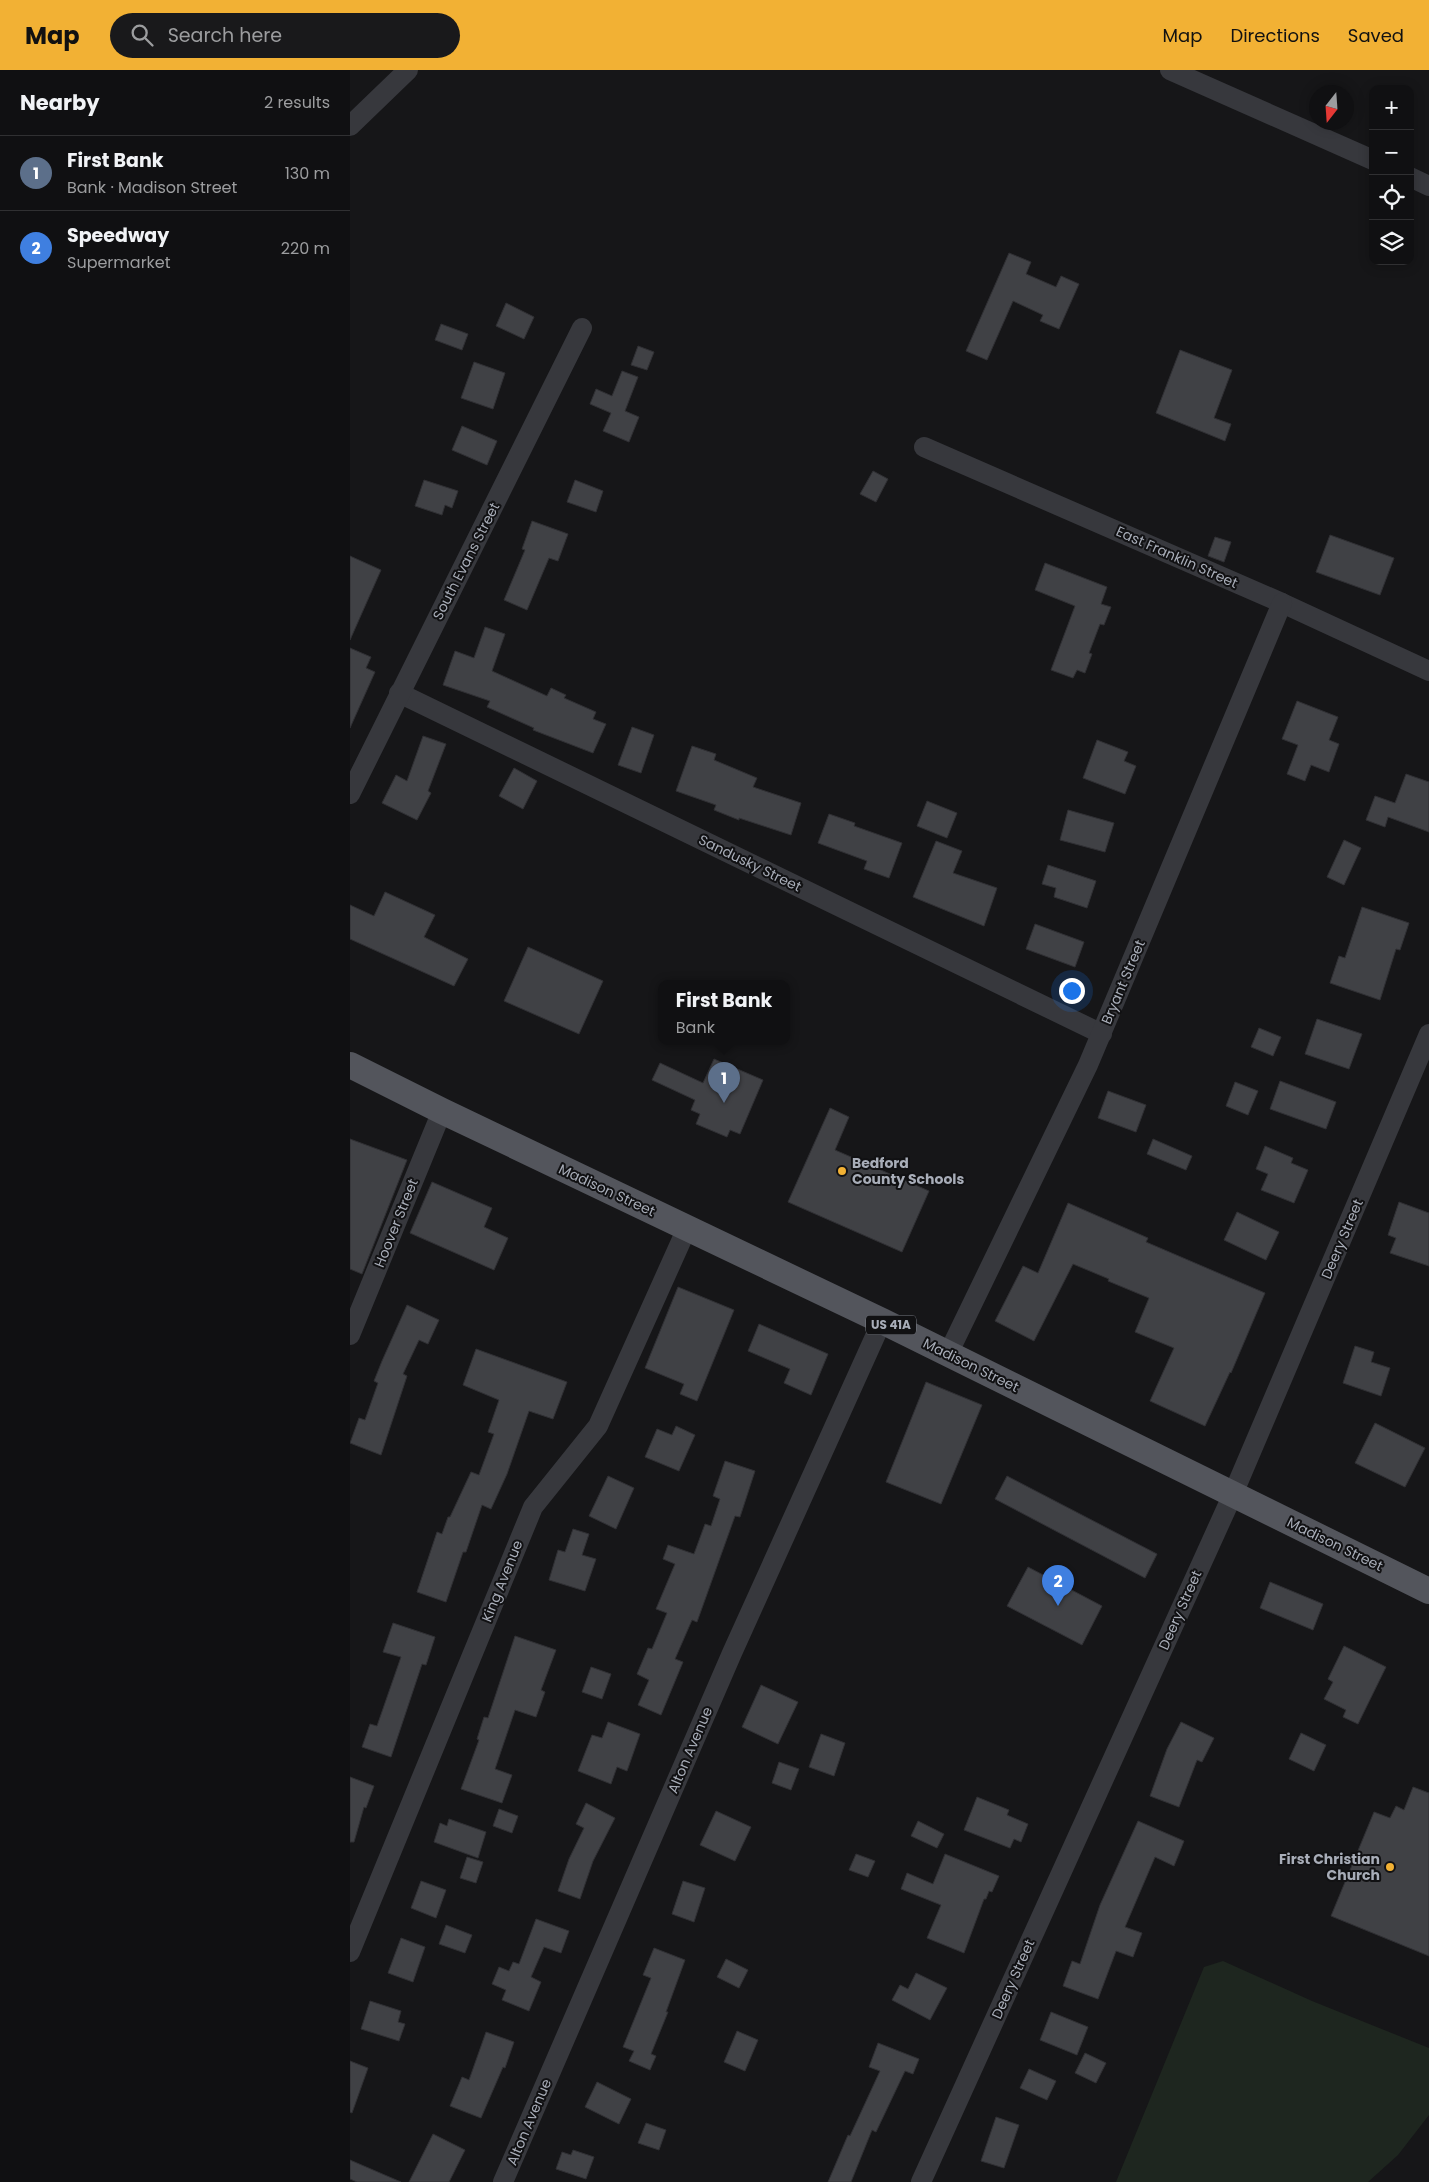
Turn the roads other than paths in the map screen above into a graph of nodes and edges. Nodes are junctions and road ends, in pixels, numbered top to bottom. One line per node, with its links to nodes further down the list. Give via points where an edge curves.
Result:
1 (408, 70): 3 (street)
2 (1170, 70): 4 (street)
3 (350, 126)
4 (1369, 158)
5 (1414, 179): 6 (street)
6 (1429, 186)
7 (582, 328): 11 (street, South Evans Street)
8 (924, 447): 9 (street, East Franklin Street)
9 (1282, 603): 10 (street, East Franklin Street); 13 (street, Bryant Street)
10 (1429, 671)
11 (399, 692): 12 (street, South Evans Street); 13 (street, Sandusky Street)
12 (350, 794)
13 (1102, 1034): 20 (street, Bryant Street)
14 (1429, 1034): 21 (street, Deery Street)
15 (350, 1065): 16 (main road, Madison Street / US 41A)
16 (442, 1111): 17 (main road, Madison Street / US 41A); 19 (street, Hoover Street)
17 (687, 1228): 18 (main road, Madison Street / US 41A); 23 (street, King Avenue, via 598,1426 532,1507)
18 (882, 1321): 20 (main road, Madison Street / US 41A); 24 (street, Alton Avenue, via 732,1653)
19 (350, 1335)
20 (948, 1354): 21 (main road, Madison Street / US 41A)
21 (1233, 1494): 22 (main road, Madison Street / US 41A); 25 (street, Deery Street)
22 (1429, 1591)
23 (350, 1952)
24 (503, 2182)
25 (921, 2182)

